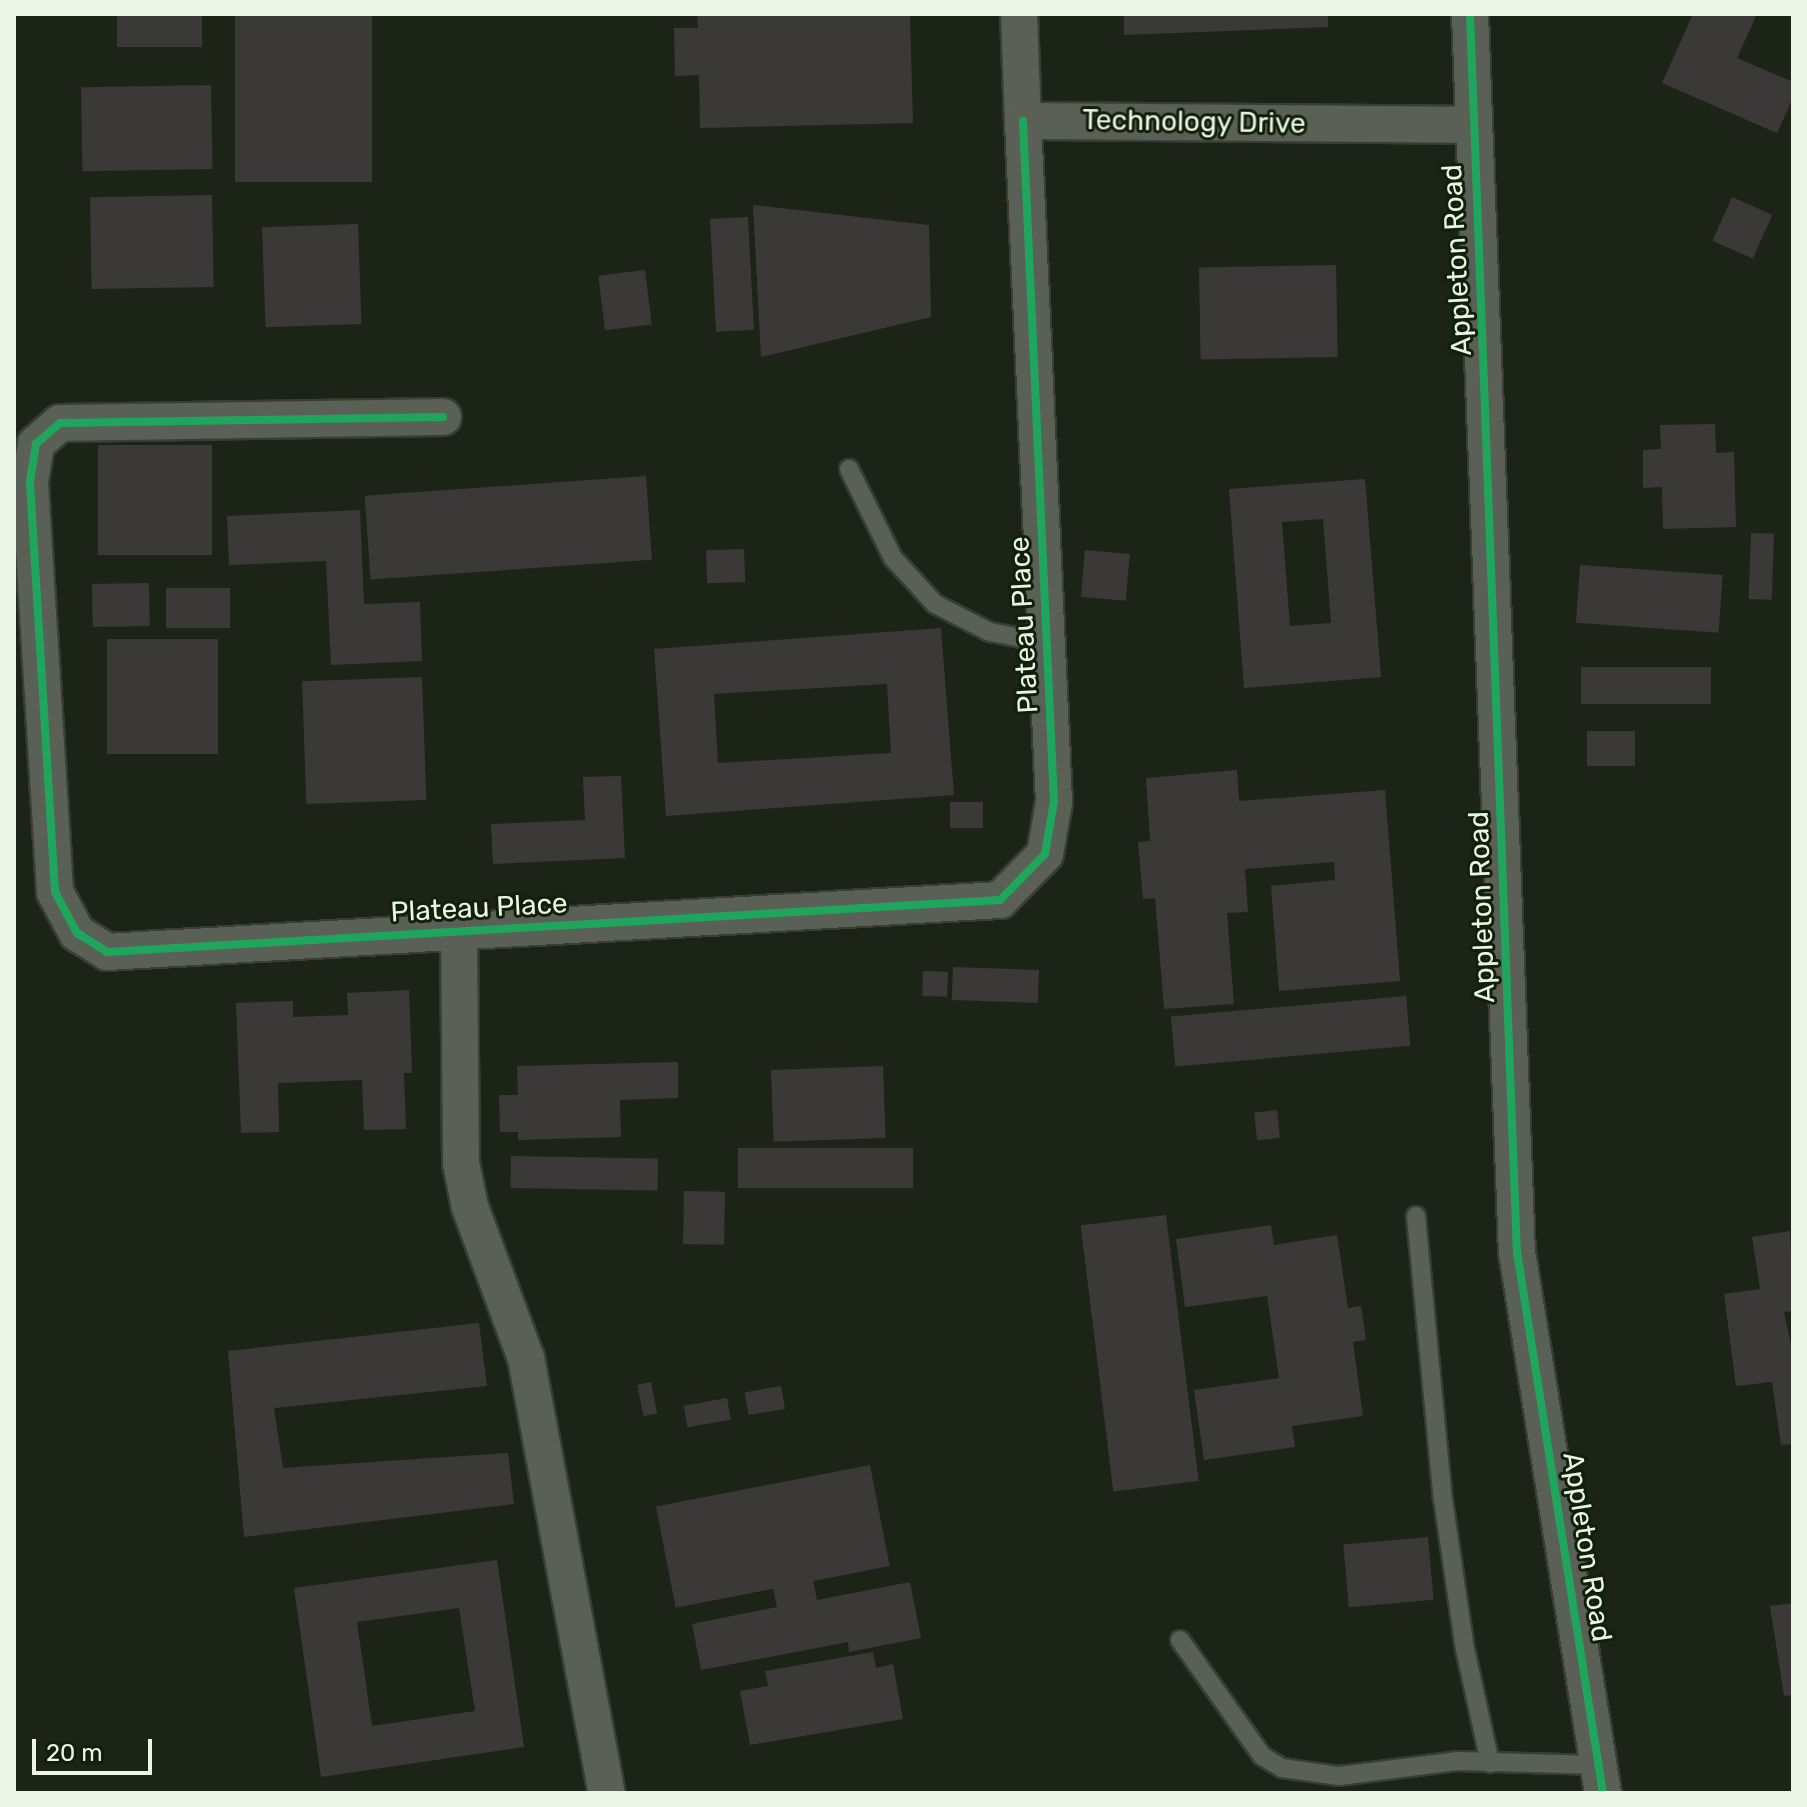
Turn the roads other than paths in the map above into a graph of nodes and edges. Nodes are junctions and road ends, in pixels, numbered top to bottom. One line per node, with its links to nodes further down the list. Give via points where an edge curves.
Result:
1 (1019, 14): 3 (street)
2 (1470, 14): 4 (street, Appleton Road)
3 (1023, 121): 4 (street, Technology Drive); 7 (street, Plateau Place)
4 (1473, 125): 12 (street, Appleton Road, via 1517,1252)
5 (443, 417): 8 (street, Plateau Place, via 60,423 36,444 30,483 55,892 77,933 107,952)
6 (849, 469): 7 (lane, via 893,558 935,604 990,632)
7 (1047, 643): 8 (street, Plateau Place, via 1054,802 1045,854 1000,900)
8 (459, 931): 13 (street, via 461,1163 470,1207 526,1358)
9 (1416, 1216): 11 (lane, via 1443,1499 1465,1649)
10 (1180, 1640): 11 (lane, via 1262,1756 1282,1768 1339,1776 1410,1765)
11 (1490, 1763): 12 (lane)
12 (1601, 1779)
13 (607, 1793)

